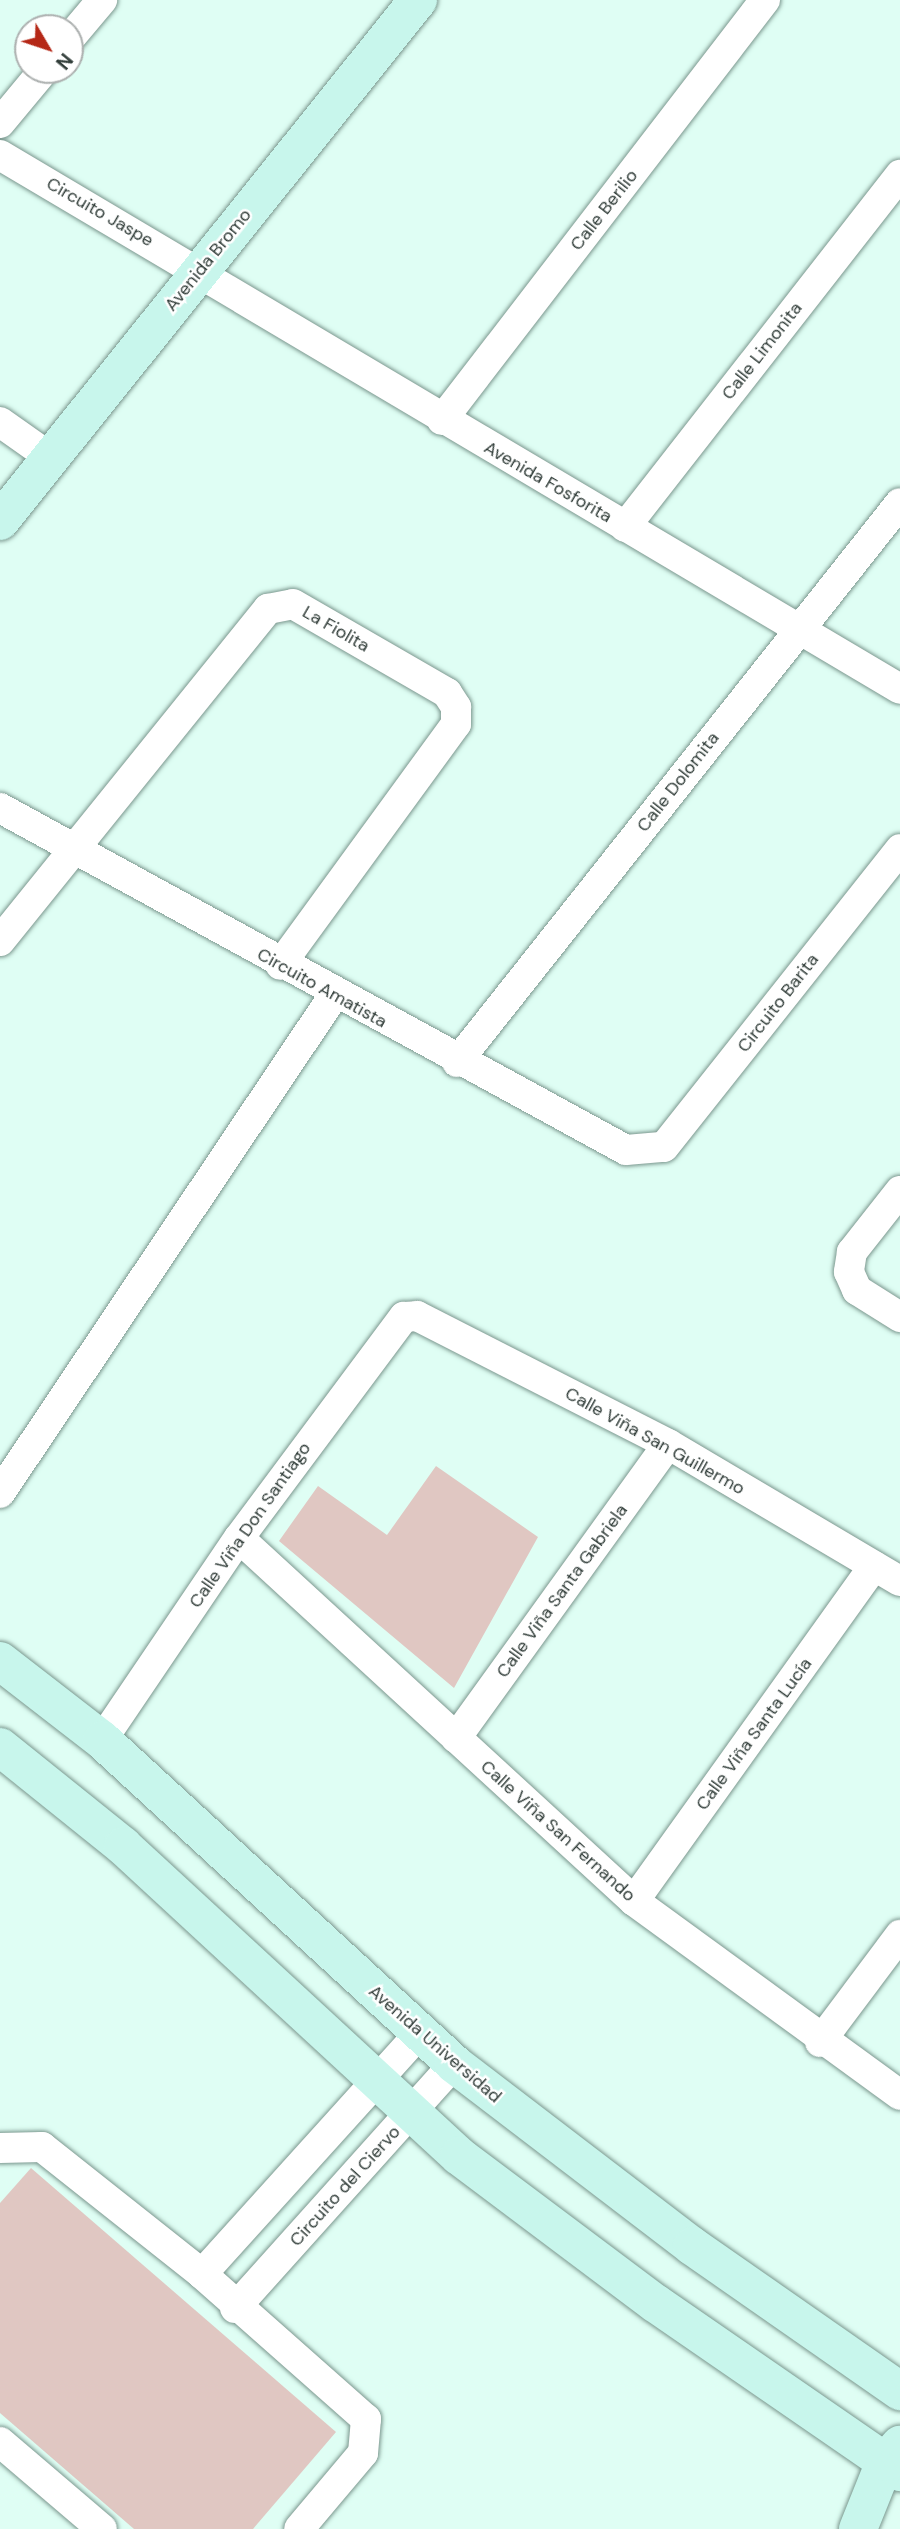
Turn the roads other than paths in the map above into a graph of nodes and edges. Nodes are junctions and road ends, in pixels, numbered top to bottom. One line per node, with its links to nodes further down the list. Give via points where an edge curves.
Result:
1 (102, 0): 4 (street)
2 (418, 0): 9 (street, Avenida Bromo)
3 (765, 0): 10 (street, Calle Berilio)
4 (84, 21)
5 (32, 84): 6 (street)
6 (0, 123)
7 (0, 155): 9 (street, Circuito Jaspe)
8 (900, 176): 15 (street, Calle Limonita)
9 (201, 269): 10 (street, Avenida Fosforita); 12 (street, Avenida Bromo)
10 (442, 420): 15 (street, Avenida Fosforita)
11 (0, 422): 12 (street)
12 (51, 458): 14 (street, Avenida Bromo)
13 (900, 503): 16 (street, Calle Dolomita)
14 (0, 521)
15 (625, 527): 16 (street, Avenida Fosforita)
16 (799, 630): 17 (street, Avenida Fosforita); 24 (street, Calle Dolomita)
17 (900, 689)
18 (0, 808): 20 (street, Circuito Amatista)
19 (900, 849): 25 (street, Circuito Barita, via 664,1147)
20 (73, 850): 21 (street, La Fiolita); 22 (street, Circuito Amatista); 22 (street, La Fiolita, via 268,609 293,604 447,693 456,707 456,724)
21 (0, 941)
22 (281, 965): 23 (street, Circuito Amatista)
23 (334, 995): 24 (street, Circuito Amatista); 30 (street)
24 (457, 1062): 25 (street, Circuito Amatista, via 626,1150)
25 (651, 1150)
26 (900, 1191): 28 (street, via 852,1252 849,1272 857,1290)
27 (404, 1317): 29 (street, Calle Viña San Guillermo, via 417,1316); 31 (street, Calle Viña Don Santiago)
28 (900, 1317)
29 (668, 1444): 32 (street, Calle Viña San Guillermo); 35 (street, Calle Viña Santa Gabriela)
30 (0, 1493)
31 (239, 1538): 35 (street, Calle Viña San Fernando); 36 (street, Calle Viña Don Santiago)
32 (874, 1566): 33 (street, Calle Viña San Guillermo); 38 (street, Calle Viña Santa Lucía)
33 (900, 1581)
34 (0, 1661): 36 (street, Avenida Universidad)
35 (456, 1738): 38 (street, Calle Viña San Fernando)
36 (102, 1740): 40 (street, Avenida Universidad)
37 (0, 1747): 43 (street, via 123,1846)
38 (634, 1901): 41 (street, Calle Viña San Fernando)
39 (900, 1935): 41 (street)
40 (419, 2034): 42 (street, Avenida Universidad); 43 (street)
41 (820, 2042): 44 (street, Calle Viña San Fernando)
42 (454, 2064): 45 (street, Circuito del Ciervo); 49 (street, Avenida Universidad, via 681,2238)
43 (374, 2083): 45 (street); 47 (street)
44 (900, 2095)
45 (409, 2114): 48 (street, Circuito del Ciervo); 51 (street, via 655,2303)
46 (0, 2148): 47 (street, via 41,2147)
47 (202, 2273): 48 (street)
48 (235, 2308): 53 (street, via 366,2420 363,2453)
49 (900, 2391)
50 (0, 2442): 52 (street)
51 (895, 2460): 54 (street)
52 (102, 2529)
53 (299, 2529)
54 (858, 2529)

